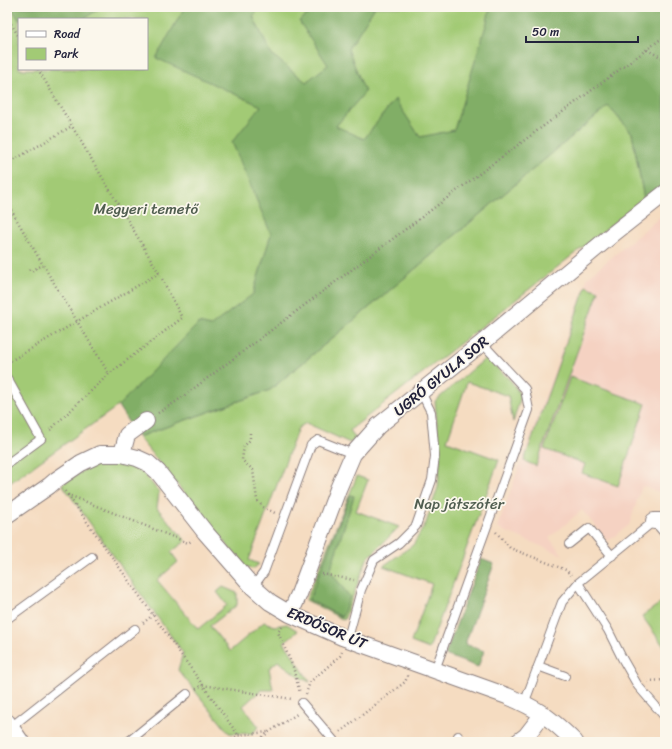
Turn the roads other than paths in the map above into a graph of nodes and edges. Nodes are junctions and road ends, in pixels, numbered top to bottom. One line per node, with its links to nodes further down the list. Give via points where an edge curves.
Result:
1 (665, 193): 2 (street, UGRÓ GYULA SOR)
2 (482, 343): 4 (street, UGRÓ GYULA SOR); 22 (lane, via 525,389 529,410)
3 (7, 378): 8 (lane, via 41,439)
4 (421, 392): 7 (street, UGRÓ GYULA SOR, via 378,426); 20 (lane, via 431,412 436,456 432,480 416,526 399,543 374,560 361,590)
5 (146, 421): 6 (street, via 127,435)
6 (122, 454): 9 (street, ERDŐSOR ÚT, via 100,454 81,463); 16 (street, ERDŐSOR ÚT, via 148,463 158,472)
7 (353, 454): 16 (lane, via 318,440 311,445 264,572); 17 (street, UGRÓ GYULA SOR)
8 (7, 464)
9 (7, 515)
10 (660, 521): 11 (lane); 13 (lane)
11 (665, 534)
12 (569, 544): 13 (lane, via 589,528)
13 (612, 556): 15 (lane)
14 (92, 557): 18 (lane)
15 (578, 583): 21 (lane, via 562,602); 28 (lane, via 608,630 638,686)
16 (253, 587): 17 (street, ERDŐSOR ÚT, via 270,602)
17 (290, 614): 20 (street, ERDŐSOR ÚT)
18 (7, 619)
19 (135, 629): 29 (lane)
20 (348, 638): 22 (street, ERDŐSOR ÚT)
21 (538, 666): 23 (lane); 26 (lane)
22 (435, 670): 26 (street, ERDŐSOR ÚT)
23 (565, 676)
24 (187, 694): 32 (lane)
25 (302, 703): 30 (lane)
26 (524, 704): 27 (street, ERDŐSOR ÚT)
27 (543, 714): 33 (street); 34 (street, ERDŐSOR ÚT)
28 (665, 717)
29 (9, 724): 31 (street)
30 (333, 740)
31 (21, 742)
32 (128, 742)
33 (518, 742)
34 (575, 742)

